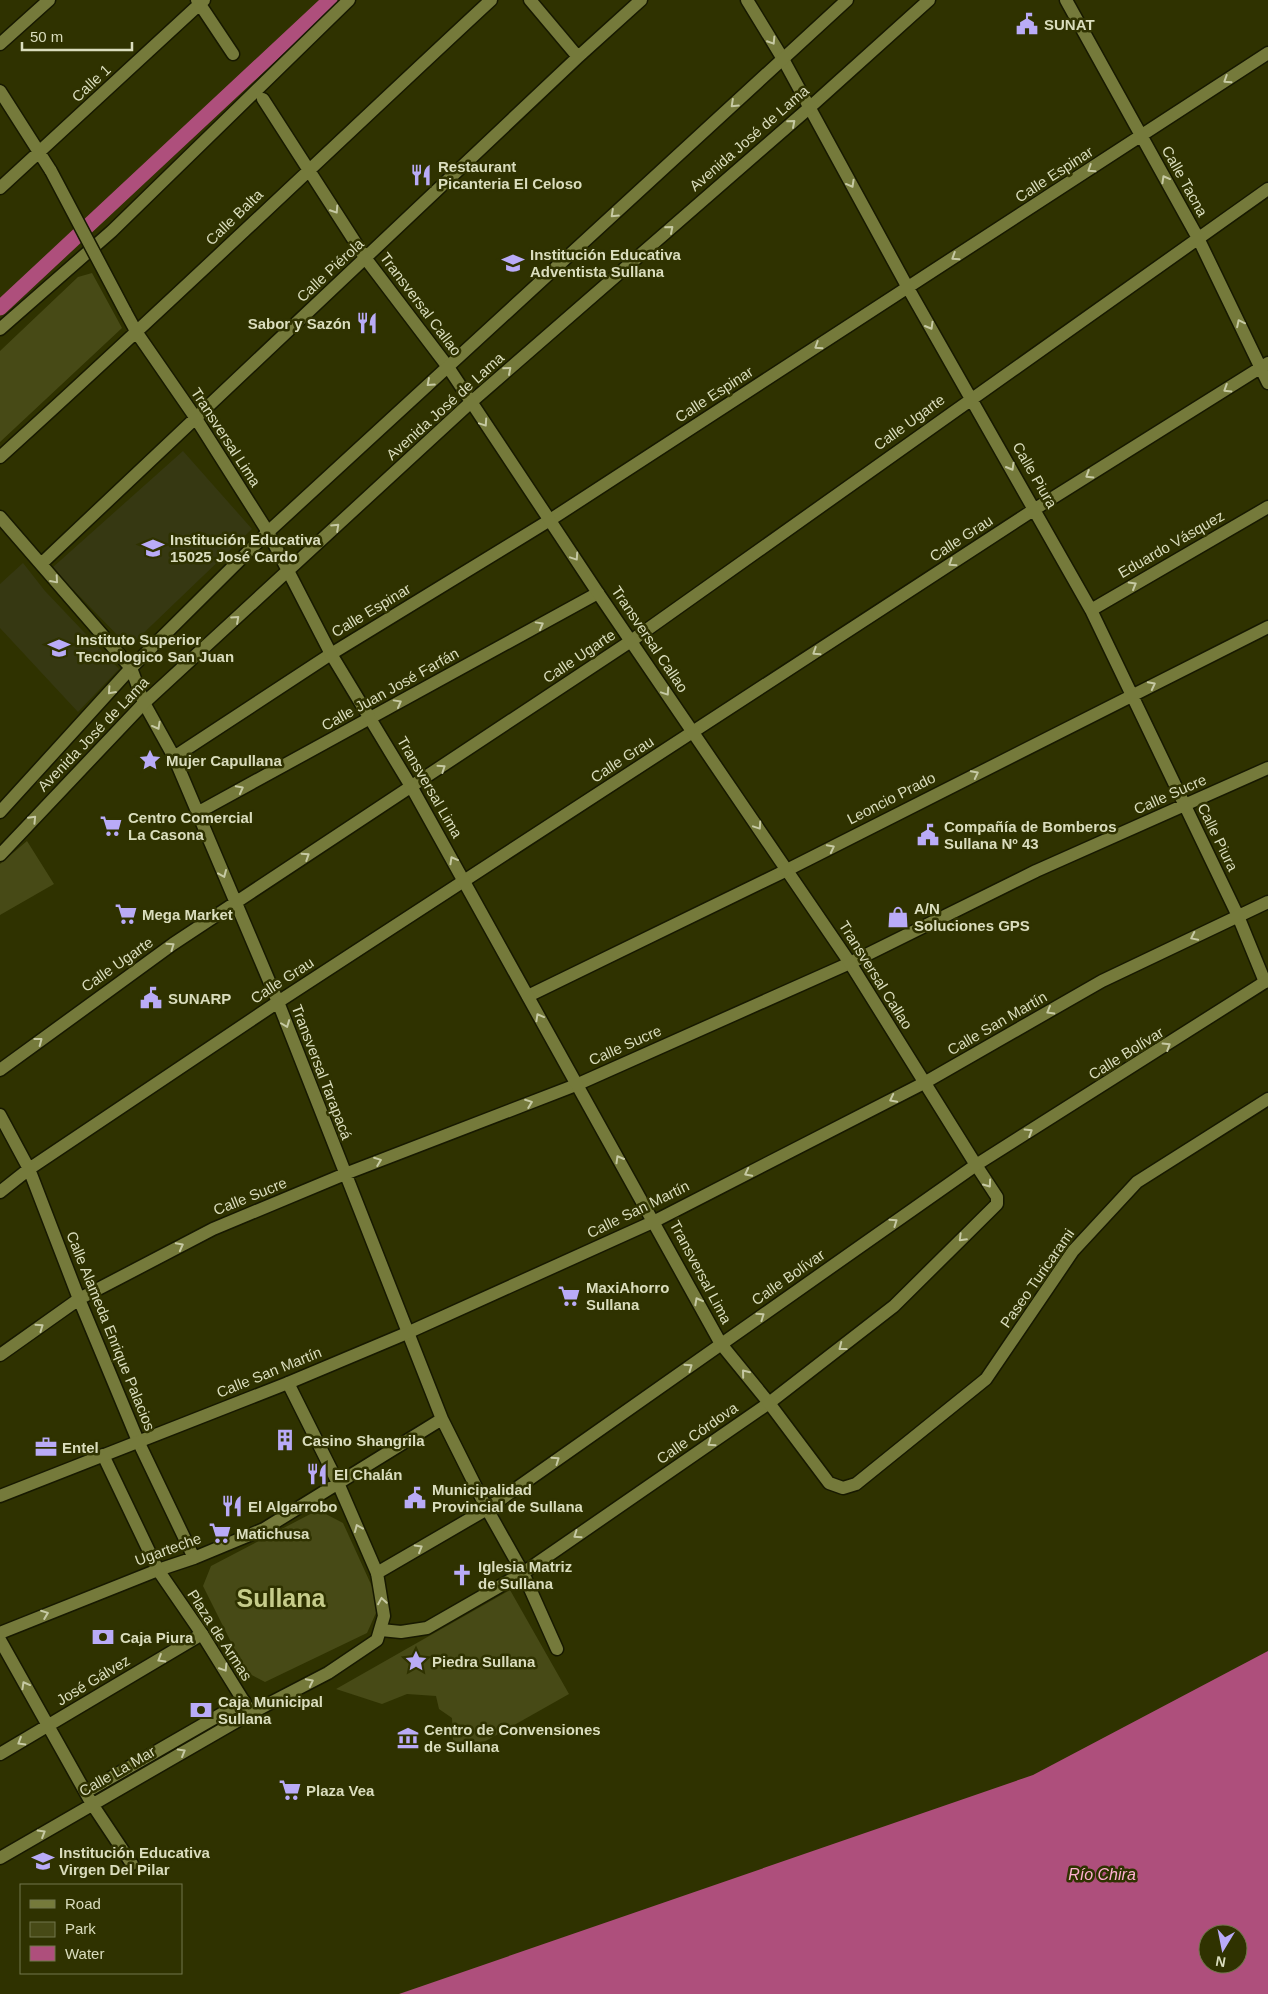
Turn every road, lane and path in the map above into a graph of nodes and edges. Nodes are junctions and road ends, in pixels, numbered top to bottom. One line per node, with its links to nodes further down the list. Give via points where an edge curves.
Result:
1 (50, 0): 11 (street)
2 (349, 0): 27 (street, via 112,231)
3 (491, 0): 21 (street, Calle Balta)
4 (530, 0): 14 (street)
5 (641, 0): 14 (street, Calle Piérola)
6 (747, 0): 15 (street, Calle Piura, one-way to 15)
7 (847, 0): 15 (street, Avenida José de Lama)
8 (929, 0): 18 (street, Avenida José de Lama)
9 (1066, 0): 19 (street, Calle Tacna)
10 (200, 1): 12 (street); 20 (street, Calle 1)
11 (0, 44)
12 (233, 54)
13 (1268, 54): 19 (street, Calle Espinar, one-way to 19)
14 (578, 57): 25 (street, Calle Piérola)
15 (783, 59): 18 (street, Calle Piura); 30 (street, Avenida José de Lama, one-way to 30)
16 (0, 91): 20 (street, Transversal Lima)
17 (263, 99): 21 (street, Transversal Callao)
18 (809, 108): 26 (street, Calle Piura, one-way to 26); 33 (street, Avenida José de Lama, one-way to 18)
19 (1142, 136): 24 (street, Calle Tacna, one-way to 19); 26 (street, Calle Espinar, one-way to 26)
20 (40, 153): 22 (street, Calle 1); 28 (street, Transversal Lima, bridge)
21 (308, 169): 25 (street, Transversal Callao, one-way to 25); 28 (street, Calle Balta)
22 (0, 188)
23 (1268, 189): 24 (street, Calle Ugarte)
24 (1198, 238): 29 (street, Calle Tacna, one-way to 24); 32 (street, Calle Ugarte)
25 (366, 258): 30 (street, Transversal Callao); 34 (street, Calle Piérola)
26 (908, 288): 32 (street, Calle Piura, one-way to 32); 39 (street, Calle Espinar, one-way to 39)
27 (0, 329)
28 (137, 333): 34 (street, Transversal Lima); 35 (street, Calle Balta)
29 (1265, 365): 31 (street, Calle Tacna); 37 (street, Calle Grau, one-way to 37)
30 (448, 367): 33 (street, Transversal Callao); 40 (street, Avenida José de Lama, one-way to 40)
31 (1268, 383)
32 (971, 398): 37 (street, Calle Piura, one-way to 37); 46 (street, Calle Ugarte)
33 (470, 403): 39 (street, Transversal Callao, one-way to 39); 42 (street, Avenida José de Lama, one-way to 33)
34 (194, 417): 40 (street, Transversal Lima); 41 (street, Calle Piérola)
35 (0, 457)
36 (1268, 506): 44 (street, Eduardo Vásquez, one-way to 36)
37 (1035, 509): 44 (street, Calle Piura); 52 (street, Calle Grau, one-way to 52)
38 (0, 516): 41 (street, Transversal Tarapacá)
39 (550, 520): 43 (street, Transversal Callao, one-way to 43); 47 (street, Calle Espinar)
40 (268, 532): 42 (street, Transversal Lima); 48 (street, Avenida José de Lama)
41 (41, 564): 48 (street, Transversal Tarapacá, one-way to 48)
42 (288, 572): 47 (street, Transversal Lima); 50 (street, Avenida José de Lama, one-way to 42)
43 (598, 593): 46 (street, Transversal Callao); 51 (street, Calle Juan José Farfán, one-way to 43)
44 (1091, 610): 49 (street, Calle Piura)
45 (1268, 626): 49 (street, Leoncio Prado, one-way to 45)
46 (631, 641): 52 (street, Transversal Callao, one-way to 52); 55 (street, Calle Ugarte, one-way to 46)
47 (331, 654): 51 (street, Transversal Lima); 53 (street, Calle Espinar)
48 (131, 668): 50 (street, Transversal Tarapacá); 57 (street, Avenida José de Lama, one-way to 57)
49 (1132, 695): 56 (street, Calle Piura); 60 (street, Leoncio Prado, one-way to 49)
50 (144, 702): 53 (street, Transversal Tarapacá, one-way to 53); 59 (street, Avenida José de Lama, one-way to 50)
51 (371, 718): 55 (street, Transversal Lima); 58 (street, Calle Juan José Farfán, one-way to 51)
52 (694, 732): 60 (street, Transversal Callao, one-way to 60); 61 (street, Calle Grau)
53 (174, 758): 58 (street, Transversal Tarapacá)
54 (1268, 768): 56 (street, Calle Sucre)
55 (412, 788): 61 (street, Transversal Lima, one-way to 55); 63 (street, Calle Ugarte, one-way to 55)
56 (1185, 805): 64 (street, Calle Piura); 65 (street, Calle Sucre, via 1036,871)
57 (0, 812)
58 (197, 813): 63 (street, Transversal Tarapacá, one-way to 63)
59 (0, 855)
60 (787, 870): 65 (street, Transversal Callao); 67 (street, Leoncio Prado)
61 (465, 881): 67 (street, Transversal Lima); 68 (street, Calle Grau)
62 (1268, 902): 64 (street, Calle San Martín)
63 (235, 903): 68 (street, Transversal Tarapacá); 69 (street, Calle Ugarte, one-way to 63)
64 (1238, 916): 66 (street, Calle Piura); 70 (street, Calle San Martín, one-way to 70, via 1102,982)
65 (850, 962): 70 (street, Transversal Callao); 71 (street, Calle Sucre)
66 (1267, 981): 74 (street, Calle Bolívar, one-way to 66)
67 (528, 996): 71 (street, Transversal Lima, one-way to 67)
68 (278, 1002): 75 (street, Calle Grau); 76 (street, Transversal Tarapacá, one-way to 76)
69 (0, 1070)
70 (924, 1083): 74 (street, Transversal Callao); 79 (street, Calle San Martín, one-way to 79)
71 (576, 1084): 76 (street, Calle Sucre, one-way to 71); 79 (street, Transversal Lima, one-way to 71)
72 (1268, 1099): 90 (street, Paseo Turicarami, via 1137,1182 1072,1251 986,1379 856,1484)
73 (0, 1114): 75 (street, Calle Alameda Enrique Palacios)
74 (976, 1165): 78 (street, Transversal Callao, one-way to 78, via 998,1197); 82 (street, Calle Bolívar, one-way to 74)
75 (30, 1169): 77 (street, Calle Grau); 80 (street, Calle Alameda Enrique Palacios)
76 (345, 1174): 80 (street, Calle Sucre, one-way to 76, via 213,1229); 81 (street, Transversal Tarapacá)
77 (0, 1192)
78 (997, 1204): 85 (street, Calle Córdova, one-way to 85, via 894,1306)
79 (655, 1220): 81 (street, Calle San Martín); 82 (street, Transversal Lima, one-way to 79)
80 (79, 1299): 83 (street, Calle Sucre, one-way to 80); 87 (street, Calle Alameda Enrique Palacios)
81 (408, 1333): 84 (street, Calle San Martín); 86 (street, Transversal Tarapacá)
82 (721, 1344): 85 (street, Transversal Lima, one-way to 82); 92 (street, Calle Bolívar, one-way to 82)
83 (0, 1355)
84 (288, 1383): 87 (street, Calle San Martín); 89 (street)
85 (769, 1403): 90 (street, Transversal Lima, via 829,1483); 96 (street, Calle Córdova, one-way to 96)
86 (442, 1419): 89 (street, Ugarteche); 92 (street, Transversal Tarapacá)
87 (138, 1441): 88 (street, Calle San Martín); 93 (street, Calle Alameda Enrique Palacios)
88 (103, 1455): 91 (street, Calle San Martín); 94 (street, Plaza de Armas)
89 (338, 1484): 93 (street, Ugarteche, via 264,1529); 95 (street, one-way to 89)
90 (843, 1488)
91 (0, 1496)
92 (487, 1509): 95 (street, Calle Bolívar, one-way to 92); 96 (street, Transversal Tarapacá)
93 (194, 1558): 94 (street, Ugarteche)
94 (158, 1570): 98 (street, Ugarteche, one-way to 94); 99 (street, Plaza de Armas)
95 (377, 1573): 97 (street, one-way to 95, via 384,1616)
96 (523, 1573): 97 (street, Calle Córdova, via 427,1628 414,1632); 101 (street, Transversal Tarapacá)
97 (381, 1630): 103 (street, one-way to 97, via 328,1673 377,1640)
98 (0, 1633)
99 (202, 1634): 102 (street, Plaza de Armas, one-way to 102); 104 (street, José Gálvez, one-way to 104)
100 (0, 1640): 104 (street, one-way to 100)
101 (557, 1649)
102 (244, 1701): 103 (street, Plaza de Armas); 106 (street, Calle La Mar)
103 (251, 1713): 106 (street, Calle La Mar, one-way to 103)
104 (48, 1726): 105 (street, José Gálvez, one-way to 105); 106 (street)
105 (0, 1754)
106 (89, 1798): 107 (street, Calle La Mar, one-way to 106); 108 (street)
107 (0, 1858)
108 (132, 1864)

